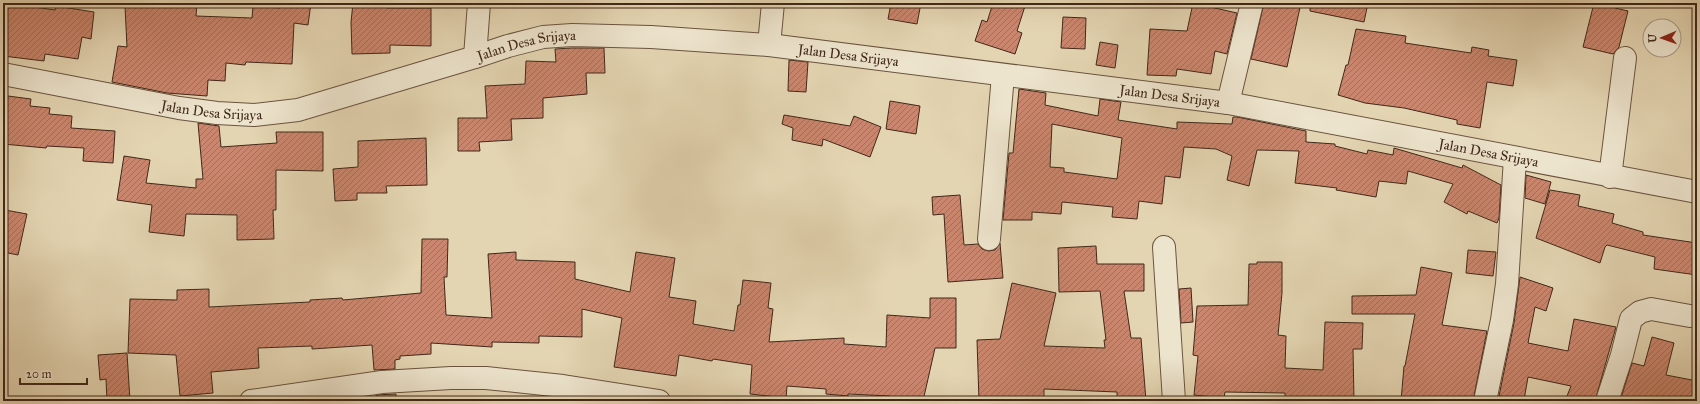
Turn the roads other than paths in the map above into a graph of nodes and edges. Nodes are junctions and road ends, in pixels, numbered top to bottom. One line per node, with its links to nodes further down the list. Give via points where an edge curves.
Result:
1 (479, 3): 5 (street)
2 (773, 3): 4 (street)
3 (1252, 3): 9 (street)
4 (769, 46): 5 (street, Jalan Desa Srijaya, via 652,37 572,35 543,37); 8 (street, Jalan Desa Srijaya)
5 (475, 57): 7 (street, Jalan Desa Srijaya, via 298,110 254,115 179,108)
6 (1626, 58): 11 (street)
7 (3, 74)
8 (1003, 75): 9 (street, Jalan Desa Srijaya); 13 (street)
9 (1228, 103): 10 (street, Jalan Desa Srijaya)
10 (1515, 158): 11 (street, Jalan Desa Srijaya); 19 (street, via 1510,247 1502,320)
11 (1610, 177): 12 (street, Jalan Desa Srijaya)
12 (1697, 192)
13 (989, 239)
14 (1164, 247): 18 (street)
15 (1690, 316): 20 (street, via 1651,309 1640,312 1631,319)
16 (259, 399): 17 (street, via 382,382 486,378 563,386)
17 (659, 401)
18 (1174, 401)
19 (1486, 401)
20 (1607, 401)

